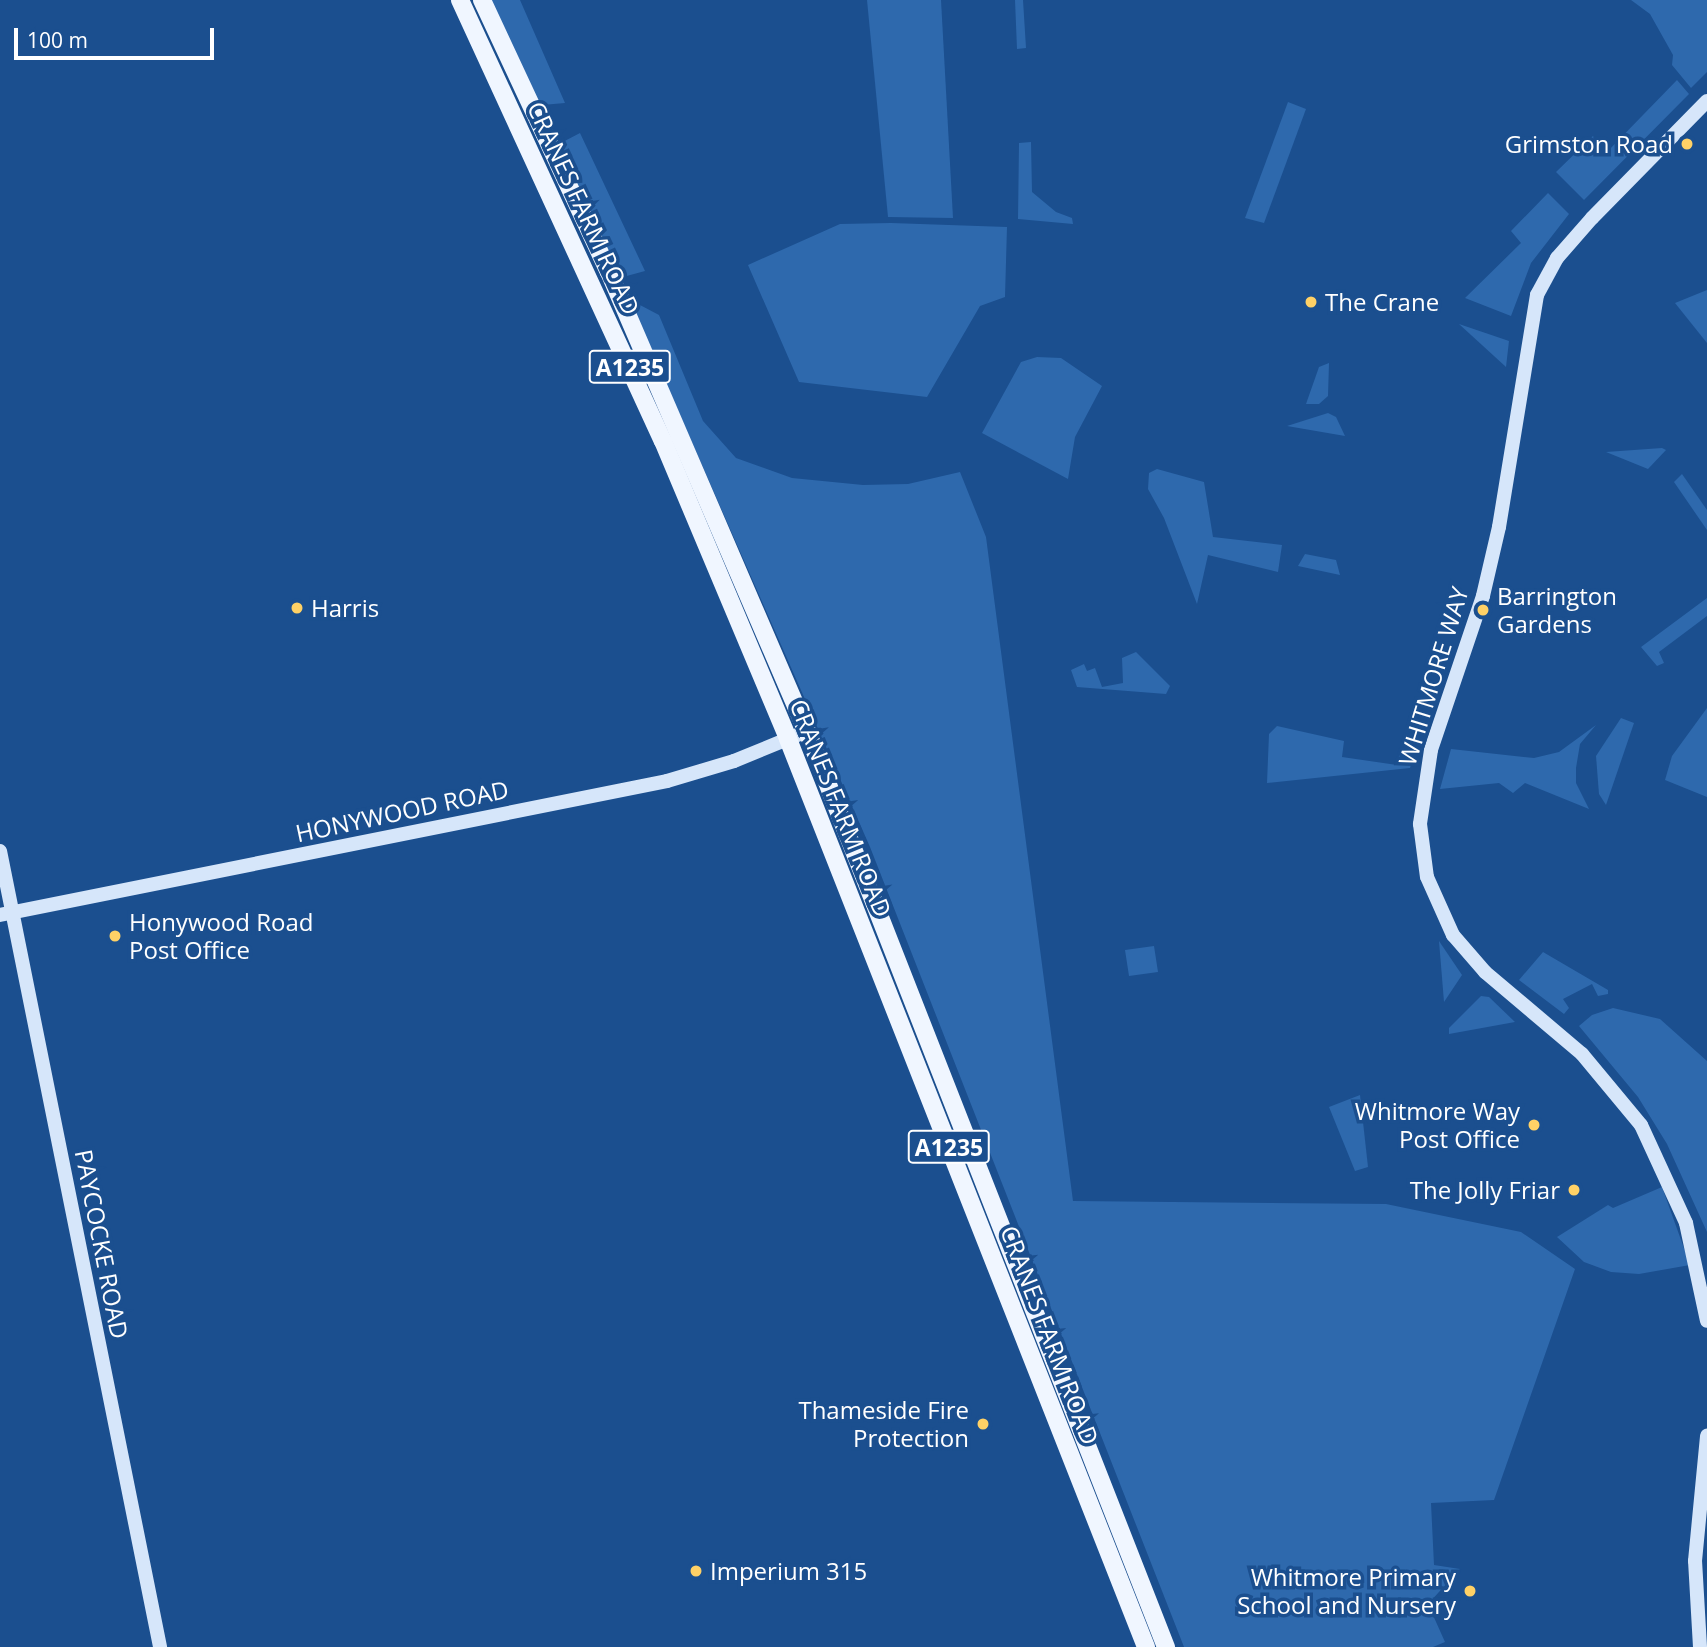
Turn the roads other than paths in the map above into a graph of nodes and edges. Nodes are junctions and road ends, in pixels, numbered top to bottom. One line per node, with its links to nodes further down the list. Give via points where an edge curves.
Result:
1 (460, 0): 5 (main road, CRANES FARM ROAD / A1235, via 663,441)
2 (482, 0): 4 (main road, CRANES FARM ROAD / A1235, via 613,281)
3 (1707, 101): 8 (street, WHITMORE WAY, via 1592,218 1557,258 1537,295 1499,527 1483,596 1431,750 1420,824 1431,892 1453,935 1485,972 1582,1054 1641,1125 1686,1223)
4 (807, 731): 5 (street, HONYWOOD ROAD); 10 (main road, CRANES FARM ROAD / A1235)
5 (788, 739): 7 (street, HONYWOOD ROAD, via 667,781); 10 (main road, CRANES FARM ROAD / A1235)
6 (0, 851): 7 (street, PAYCOCKE ROAD)
7 (6, 914): 14 (street, PAYCOCKE ROAD)
8 (1707, 1321)
9 (1707, 1436): 15 (street, via 1695,1561)
10 (1118, 1551): 11 (main road, CRANES FARM ROAD / A1235)
11 (1126, 1572): 12 (main road, CRANES FARM ROAD / A1235); 13 (main road, CRANES FARM ROAD / A1235)
12 (1164, 1643): 13 (street)
13 (1144, 1646)
14 (160, 1647)
15 (1700, 1647)

